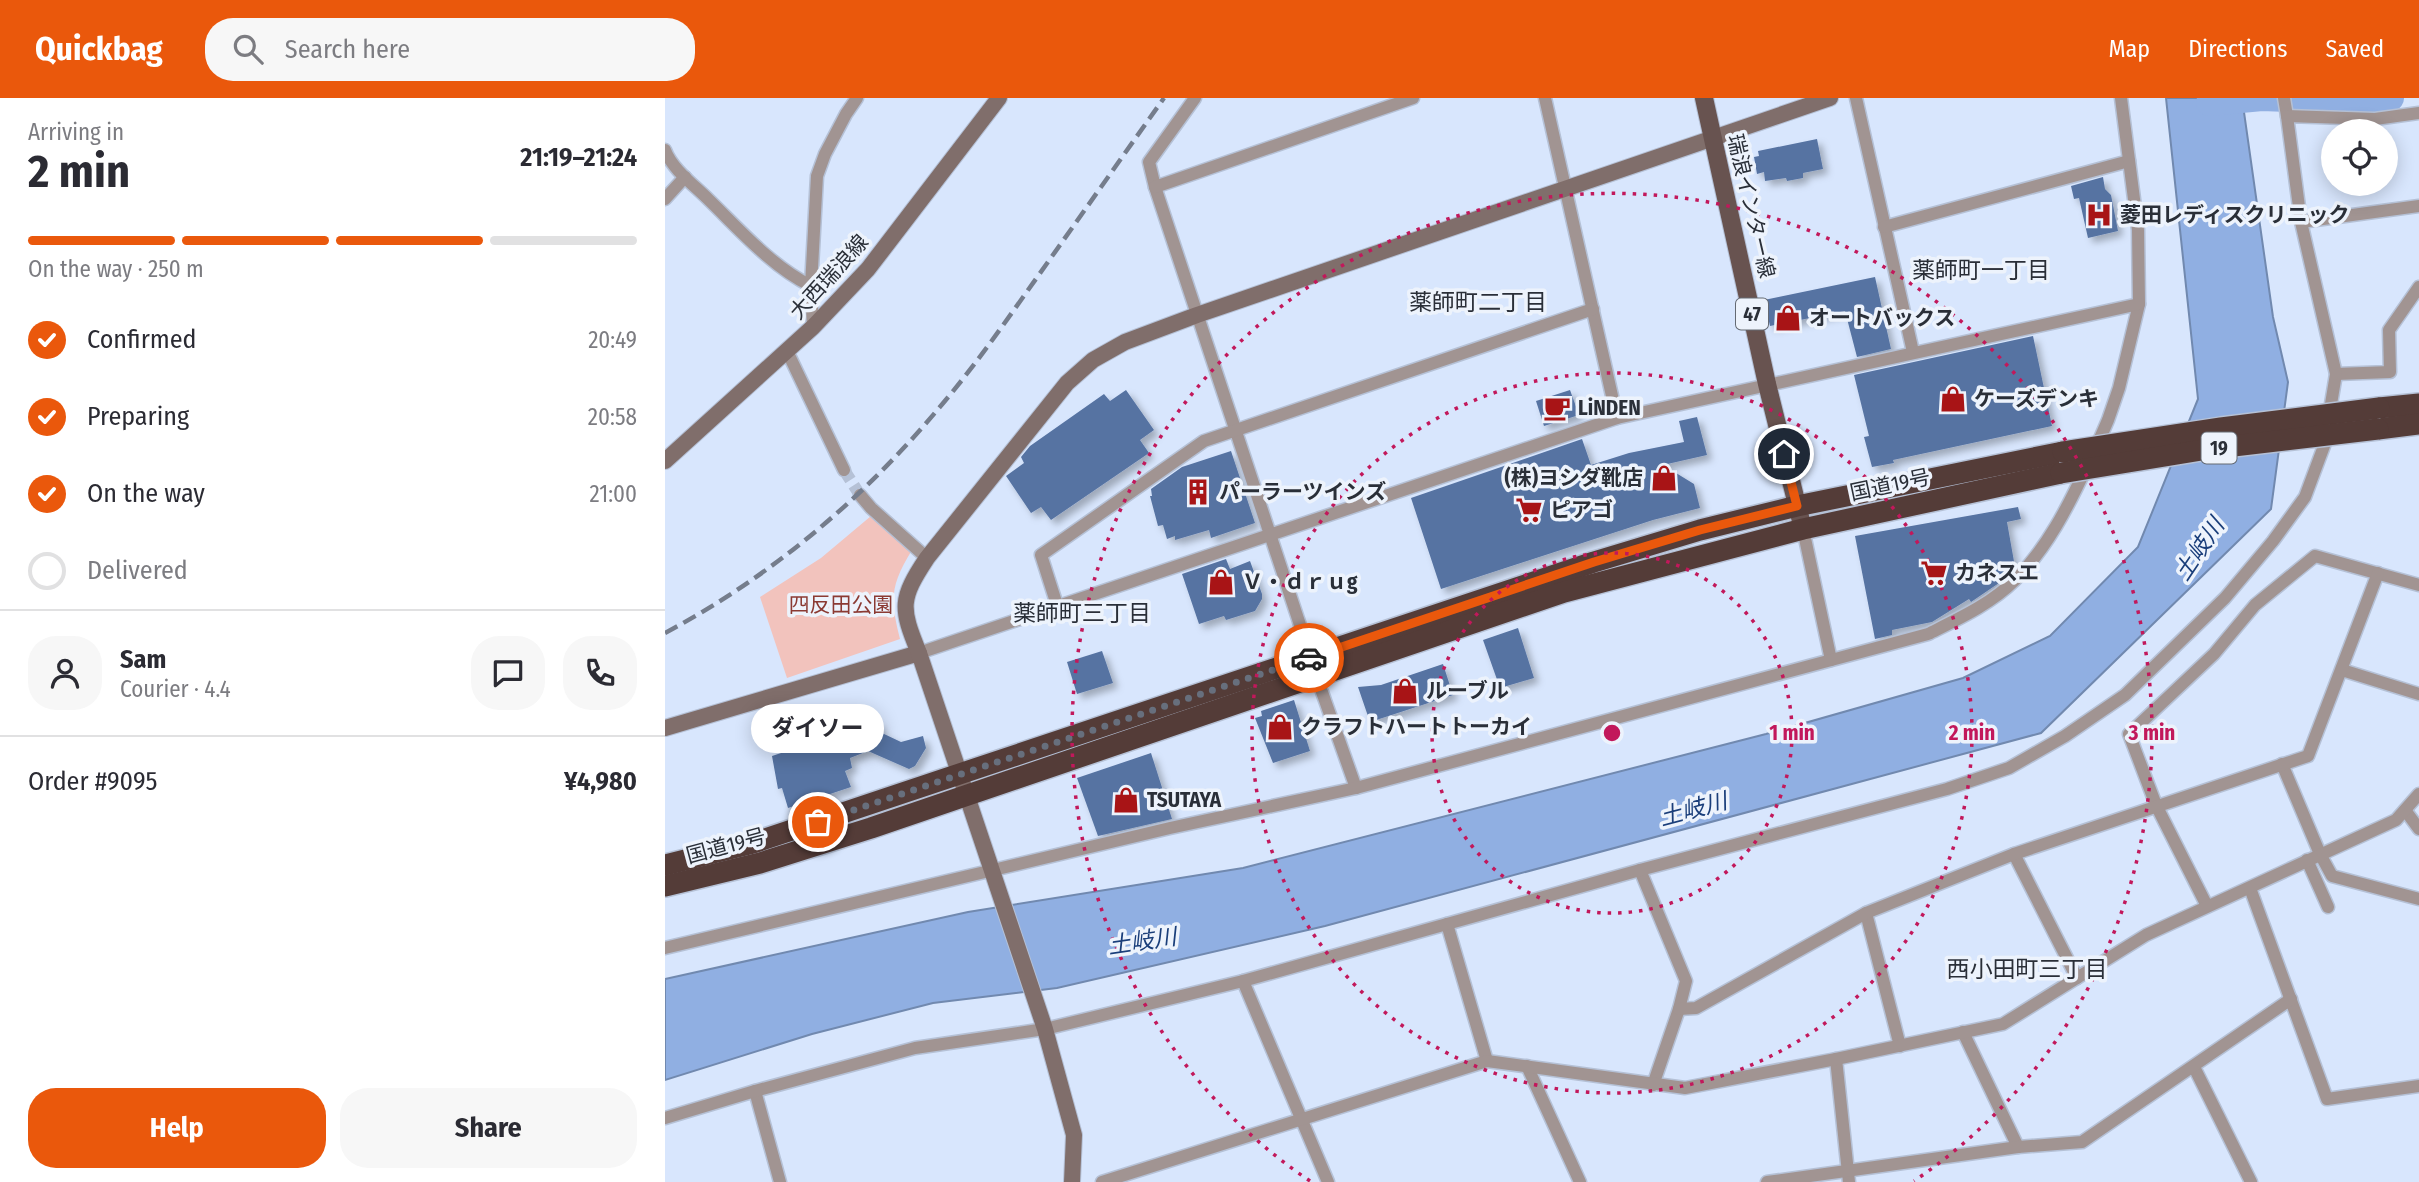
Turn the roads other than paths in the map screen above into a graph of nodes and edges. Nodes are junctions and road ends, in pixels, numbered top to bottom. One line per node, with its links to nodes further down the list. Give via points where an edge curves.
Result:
1 (857, 98): 24 (street, via 817,176)
2 (999, 98): 29 (street, 大西瑞浪線, via 868,268)
3 (1195, 98): 18 (street, via 1149,162)
4 (1413, 98): 11 (street)
5 (1545, 98): 19 (street)
6 (1704, 98): 14 (main road, 瑞浪インター線 / 47)
7 (1830, 98): 14 (street)
8 (1856, 98): 23 (street)
9 (2121, 98): 16 (street)
10 (2284, 98): 13 (street)
11 (1389, 102): 18 (street)
12 (2419, 113): 13 (street, via 2375,119)
13 (2287, 116): 22 (street)
14 (1712, 139): 19 (street); 33 (main road, 瑞浪インター線 / 47)
15 (665, 150): 17 (street)
16 (2129, 161): 23 (street); 26 (street, via 2138,230)
17 (685, 177): 20 (street); 24 (street, via 772,260)
18 (1155, 187): 28 (street)
19 (1565, 187): 27 (street); 28 (street)
20 (665, 199)
21 (2419, 206): 22 (street)
22 (2301, 222): 32 (street)
23 (1884, 227): 31 (street)
24 (811, 286): 29 (street)
25 (2419, 287): 32 (street, via 2389,331 2390,372)
26 (2139, 304): 31 (street); 52 (street, via 2103,432 2064,516 2015,580 1928,634)
27 (1593, 309): 35 (street); 38 (street)
28 (1197, 315): 38 (street); 46 (street, via 1125,342 1093,360 1067,383)
29 (813, 327): 30 (street, 大西瑞浪線)
30 (787, 351): 39 (street, 大西瑞浪線); 41 (street)
31 (1913, 352): 33 (street)
32 (2336, 374): 69 (street, via 2324,446 2305,497 2225,598 2125,695 2009,768 1947,789)
33 (1767, 384): 35 (street); 43 (main road, 瑞浪インター線 / 47)
34 (2419, 404): 36 (highway, 国道19号 / 19)
35 (1617, 418): 45 (street)
36 (2378, 419): 37 (highway, 国道19号 / 19); 40 (highway, 国道19号 / 19, bridge, via 2221,428)
37 (2419, 424)
38 (1236, 429): 45 (street); 49 (street, via 1204,441 1041,555)
39 (665, 461)
40 (2062, 463): 43 (highway, 国道19号 / 19); 44 (highway, 国道19号 / 19)
41 (843, 470)
42 (860, 495): 46 (street)
43 (1797, 506): 44 (main road, 瑞浪インター線 / 47); 58 (highway, 国道19号 / 19, via 1594,562)
44 (1803, 529): 52 (street); 61 (highway, 国道19号 / 19, via 1564,593)
45 (1270, 535): 49 (street); 50 (street)
46 (927, 558): 51 (street, via 909,586 906,601 907,624)
47 (2378, 573): 48 (street); 53 (street); 62 (street, via 2315,556 2255,605 2214,654 2129,734)
48 (2419, 585)
49 (1057, 605): 51 (street)
50 (1305, 643)
51 (919, 653): 56 (street); 58 (street)
52 (1831, 660): 59 (street)
53 (2342, 670): 55 (street); 57 (street, via 2308,756)
54 (1322, 692): 59 (street)
55 (2419, 694)
56 (665, 728)
57 (2282, 764): 62 (street); 66 (street)
58 (960, 774): 61 (street); 68 (highway, 国道19号 / 19, via 753,843)
59 (1356, 788): 70 (street)
60 (2419, 794): 63 (street)
61 (967, 796): 70 (street); 71 (highway, 国道19号 / 19, via 760,863)
62 (2156, 805): 65 (street); 74 (street)
63 (2405, 810): 64 (street); 66 (street, via 2396,820)
64 (2419, 829)
65 (2014, 854): 76 (street); 79 (street)
66 (2320, 854): 67 (street); 73 (street, via 2332,876)
67 (2307, 860): 72 (street); 75 (street)
68 (665, 865)
69 (1640, 870): 77 (street); 82 (street, via 1686,981)
70 (993, 872): 78 (street); 83 (street)
71 (665, 886)
72 (2250, 888): 74 (street); 81 (street)
73 (2419, 899)
74 (2207, 906): 79 (street, via 2146,935)
75 (2328, 907)
76 (1866, 913): 82 (street, via 1696,1007); 85 (street)
77 (1447, 924): 80 (street); 87 (street)
78 (665, 948)
79 (2077, 978): 84 (street, via 2003,1024)
80 (1243, 981): 83 (street); 94 (street)
81 (2291, 999): 89 (street); 91 (street, via 2327,1099)
82 (1679, 1009): 90 (street)
83 (1043, 1023): 92 (street, via 915,1048); 98 (street, via 1074,1135)
84 (1963, 1032): 85 (street); 95 (street)
85 (1900, 1046): 86 (street)
86 (1836, 1059): 90 (street, via 1685,1088); 96 (street)
87 (1487, 1061): 88 (street); 94 (street)
88 (1527, 1066): 90 (street); 101 (street)
89 (2194, 1067): 95 (street, via 2082,1142); 103 (street)
90 (1653, 1085)
91 (2419, 1086)
92 (755, 1091): 93 (street); 97 (street)
93 (665, 1118)
94 (1301, 1119): 99 (street); 100 (street)
95 (2018, 1147): 96 (street)
96 (1848, 1176): 102 (street)
97 (781, 1182)
98 (1072, 1182)
99 (1102, 1182)
100 (1328, 1182)
101 (1580, 1182)
102 (1767, 1182)
103 (2251, 1182)

